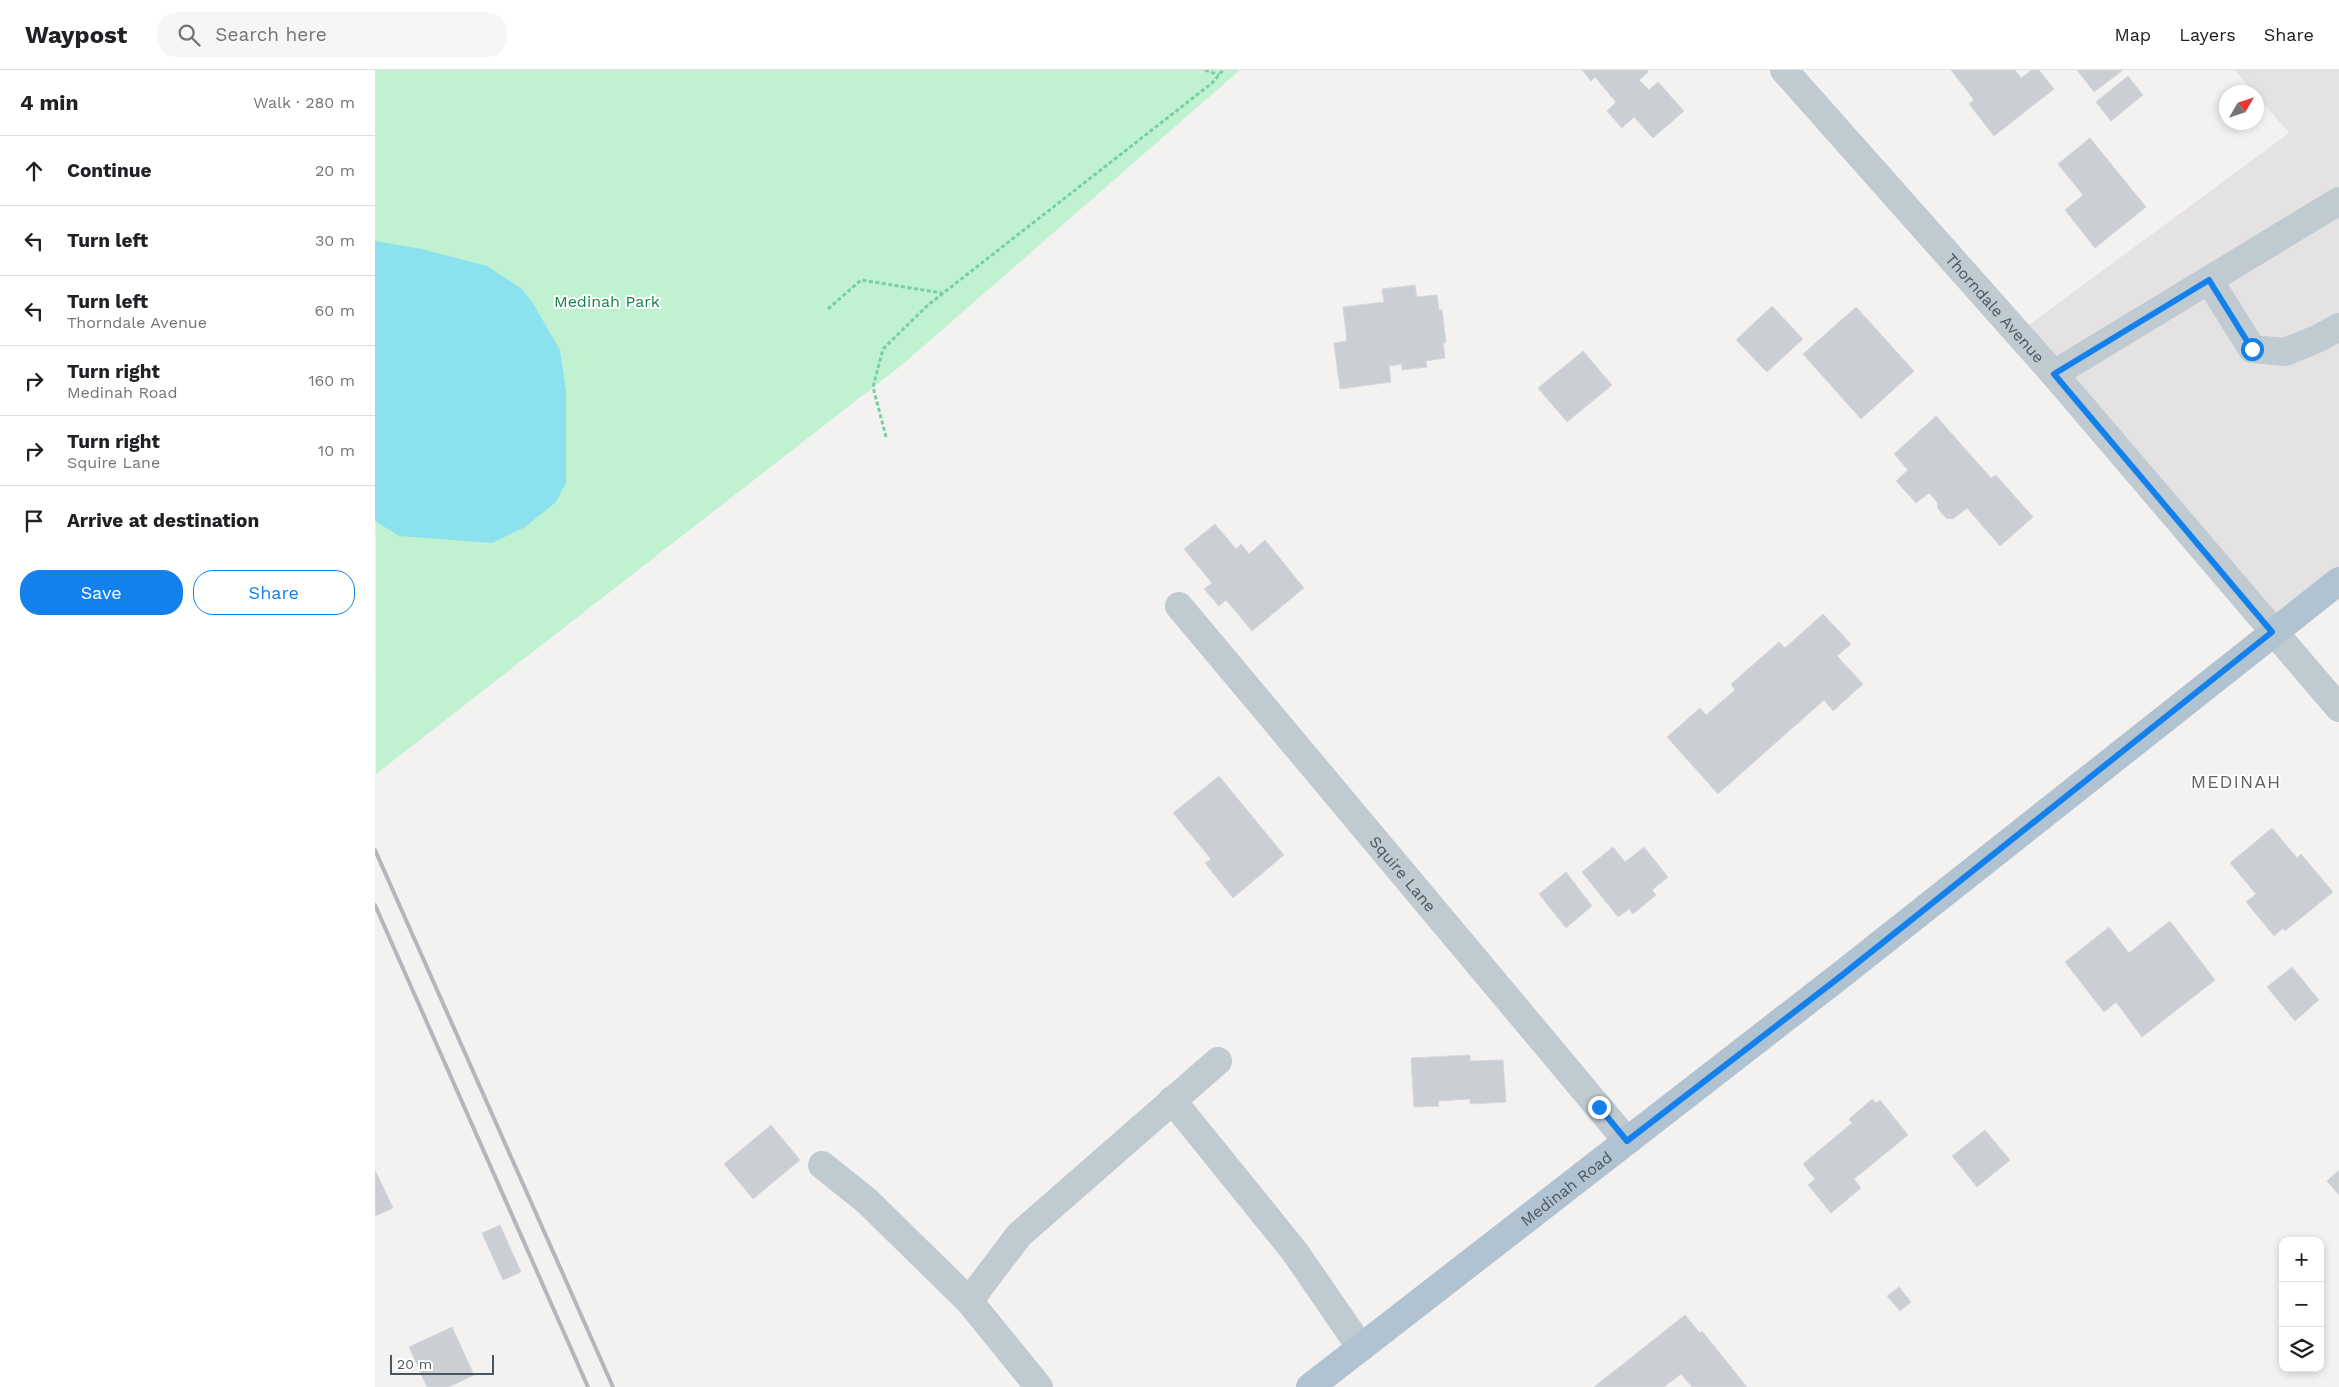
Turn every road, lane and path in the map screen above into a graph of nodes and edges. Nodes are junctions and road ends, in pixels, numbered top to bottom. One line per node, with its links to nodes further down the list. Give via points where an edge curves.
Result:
1 (1205, 70): 4 (path)
2 (1223, 70): 4 (path)
3 (1784, 70): 10 (street, Thorndale Avenue)
4 (1219, 75): 7 (path)
5 (2339, 201): 6 (street)
6 (2209, 280): 9 (street, via 2252,349 2285,352); 10 (street)
7 (942, 293): 8 (path, via 861,280); 11 (path, via 883,349 873,388)
8 (828, 309)
9 (2339, 327)
10 (2054, 374): 14 (street, Thorndale Avenue)
11 (886, 437)
12 (2339, 581): 14 (main road, Medinah Road)
13 (1179, 606): 18 (street, Squire Lane)
14 (2272, 632): 15 (street, Thorndale Avenue); 18 (main road, Medinah Road, via 1856,964)
15 (2339, 708)
16 (1218, 1061): 17 (street)
17 (1172, 1100): 20 (street, via 1019,1235); 21 (street, via 1295,1252)
18 (1627, 1141): 21 (main road, Medinah Road)
19 (822, 1165): 20 (street, via 867,1201)
20 (969, 1301): 22 (street)
21 (1361, 1348): 23 (main road, Medinah Road)
22 (1039, 1387)
23 (1311, 1387)

